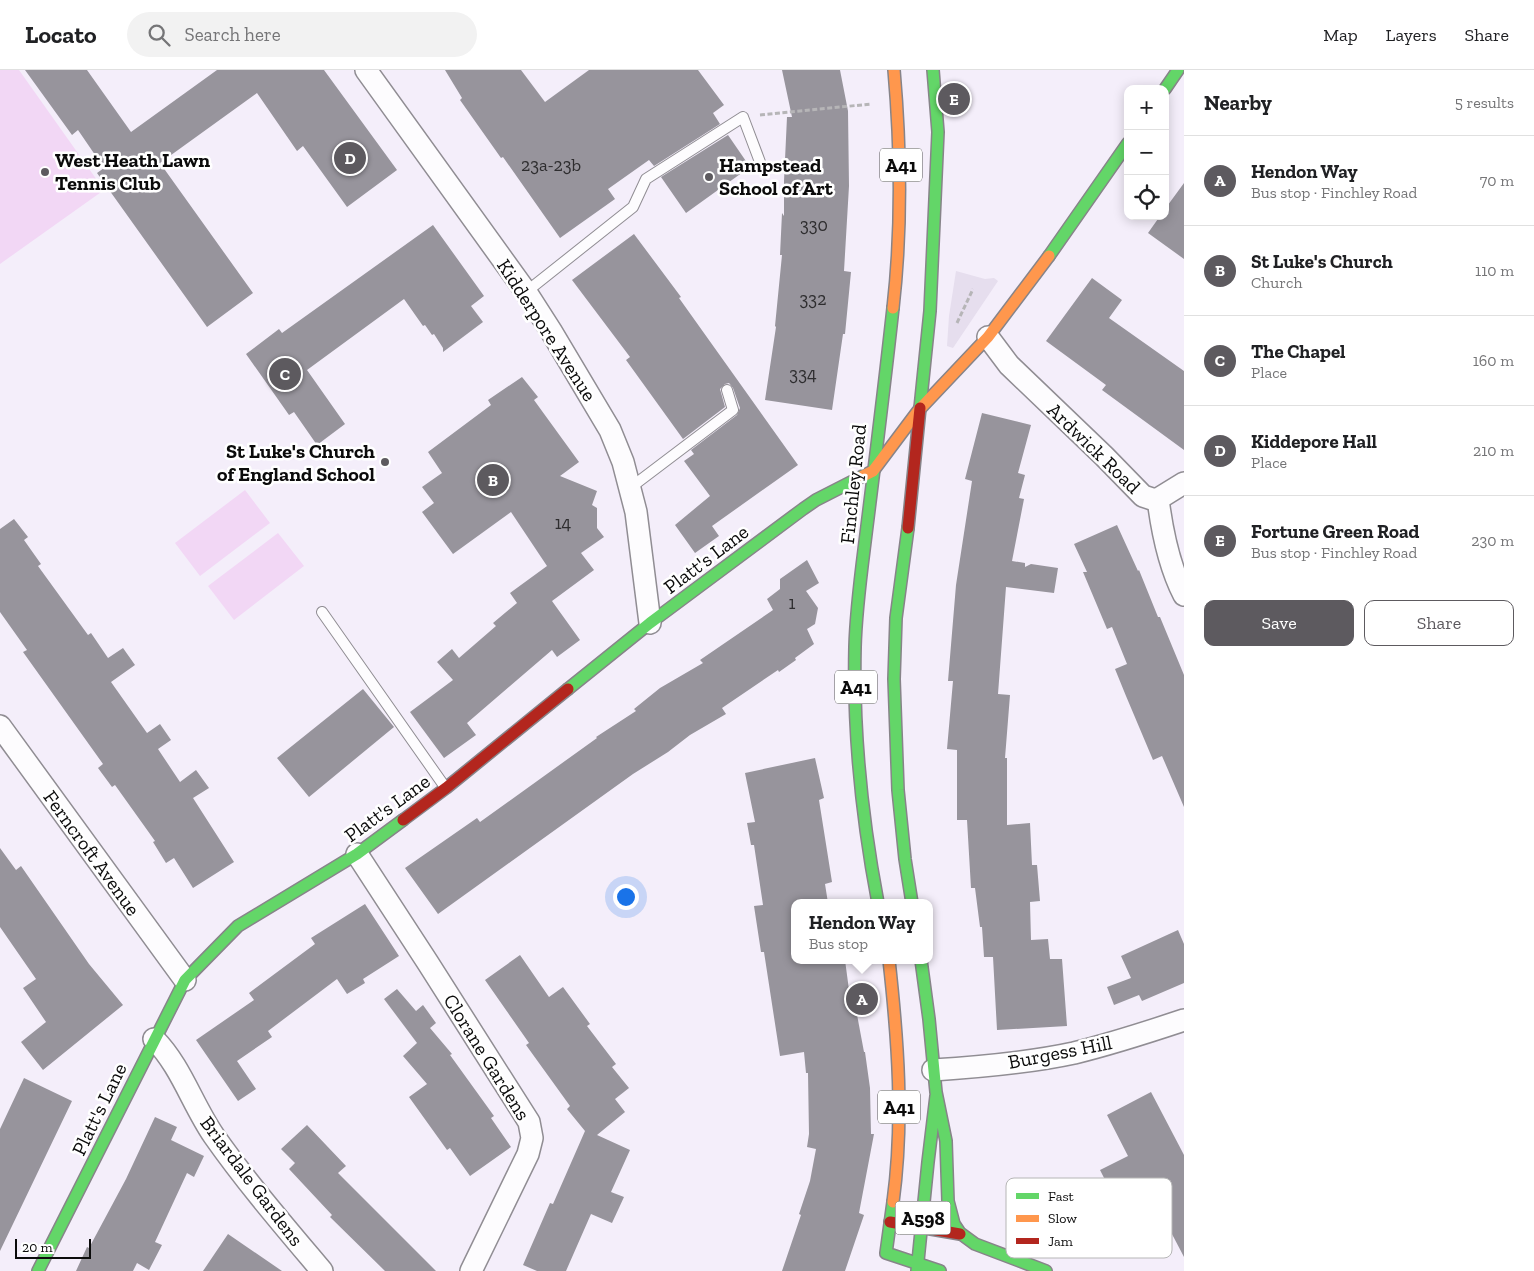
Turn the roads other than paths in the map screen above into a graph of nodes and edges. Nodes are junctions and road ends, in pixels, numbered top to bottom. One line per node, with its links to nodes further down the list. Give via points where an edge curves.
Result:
1 (366, 70): 8 (street, Kidderpore Avenue)
2 (894, 70): 12 (main road, Finchley Road / A41, via 900,136 898,261)
3 (933, 70): 11 (main road, A41, via 938,132 937,193 930,312)
4 (1178, 70): 5 (main road)
5 (1168, 85)
6 (1124, 149): 9 (main road, via 1032,281)
7 (760, 162): 8 (lane, via 742,117 646,179 633,207)
8 (526, 292): 14 (street, Kidderpore Avenue, via 610,430)
9 (988, 337): 11 (main road); 15 (street, Ardwick Road, via 1009,365 1132,487 1142,496)
10 (727, 390): 14 (lane, via 733,410)
11 (918, 411): 12 (main road); 23 (main road, A41, via 896,618 894,679 898,790)
12 (873, 471): 18 (main road, Platt's Lane, via 816,500); 22 (main road, Finchley Road / A41, via 855,647 862,793)
13 (1184, 483): 15 (street)
14 (630, 488): 18 (street, Kidderpore Avenue)
15 (1158, 499): 16 (street, Ardwick Road, via 1176,579)
16 (1184, 595)
17 (322, 612): 20 (lane)
18 (650, 623): 20 (main road, Platt's Lane)
19 (0, 726): 26 (street, Ferncroft Avenue)
20 (446, 788): 21 (main road, Platt's Lane)
21 (357, 854): 26 (main road, Platt's Lane, via 238,926); 39 (street, Clorane Gardens, via 529,1122 532,1138 528,1154)
22 (877, 899)
23 (911, 899)
24 (889, 964): 31 (main road, A41, via 898,1045 899,1115 898,1159)
25 (922, 964): 29 (main road, A41)
26 (185, 980): 28 (main road, Platt's Lane)
27 (1184, 1020): 29 (street, Burgess Hill, via 1074,1053)
28 (154, 1039): 37 (main road, Platt's Lane); 38 (street, Briardale Gardens, via 167,1052 213,1135)
29 (933, 1070): 30 (main road, A41)
30 (936, 1095): 32 (main road, A598); 33 (main road, A41, via 947,1153 947,1196)
31 (890, 1222): 32 (main road); 36 (main road, A41, via 885,1258)
32 (922, 1227): 33 (main road); 36 (main road, A598)
33 (960, 1234): 34 (main road)
34 (1006, 1256)
35 (1012, 1258): 41 (main road)
36 (918, 1267): 40 (main road, A41)
37 (38, 1271)
38 (322, 1271)
39 (471, 1271)
40 (940, 1271)
41 (1046, 1271)

